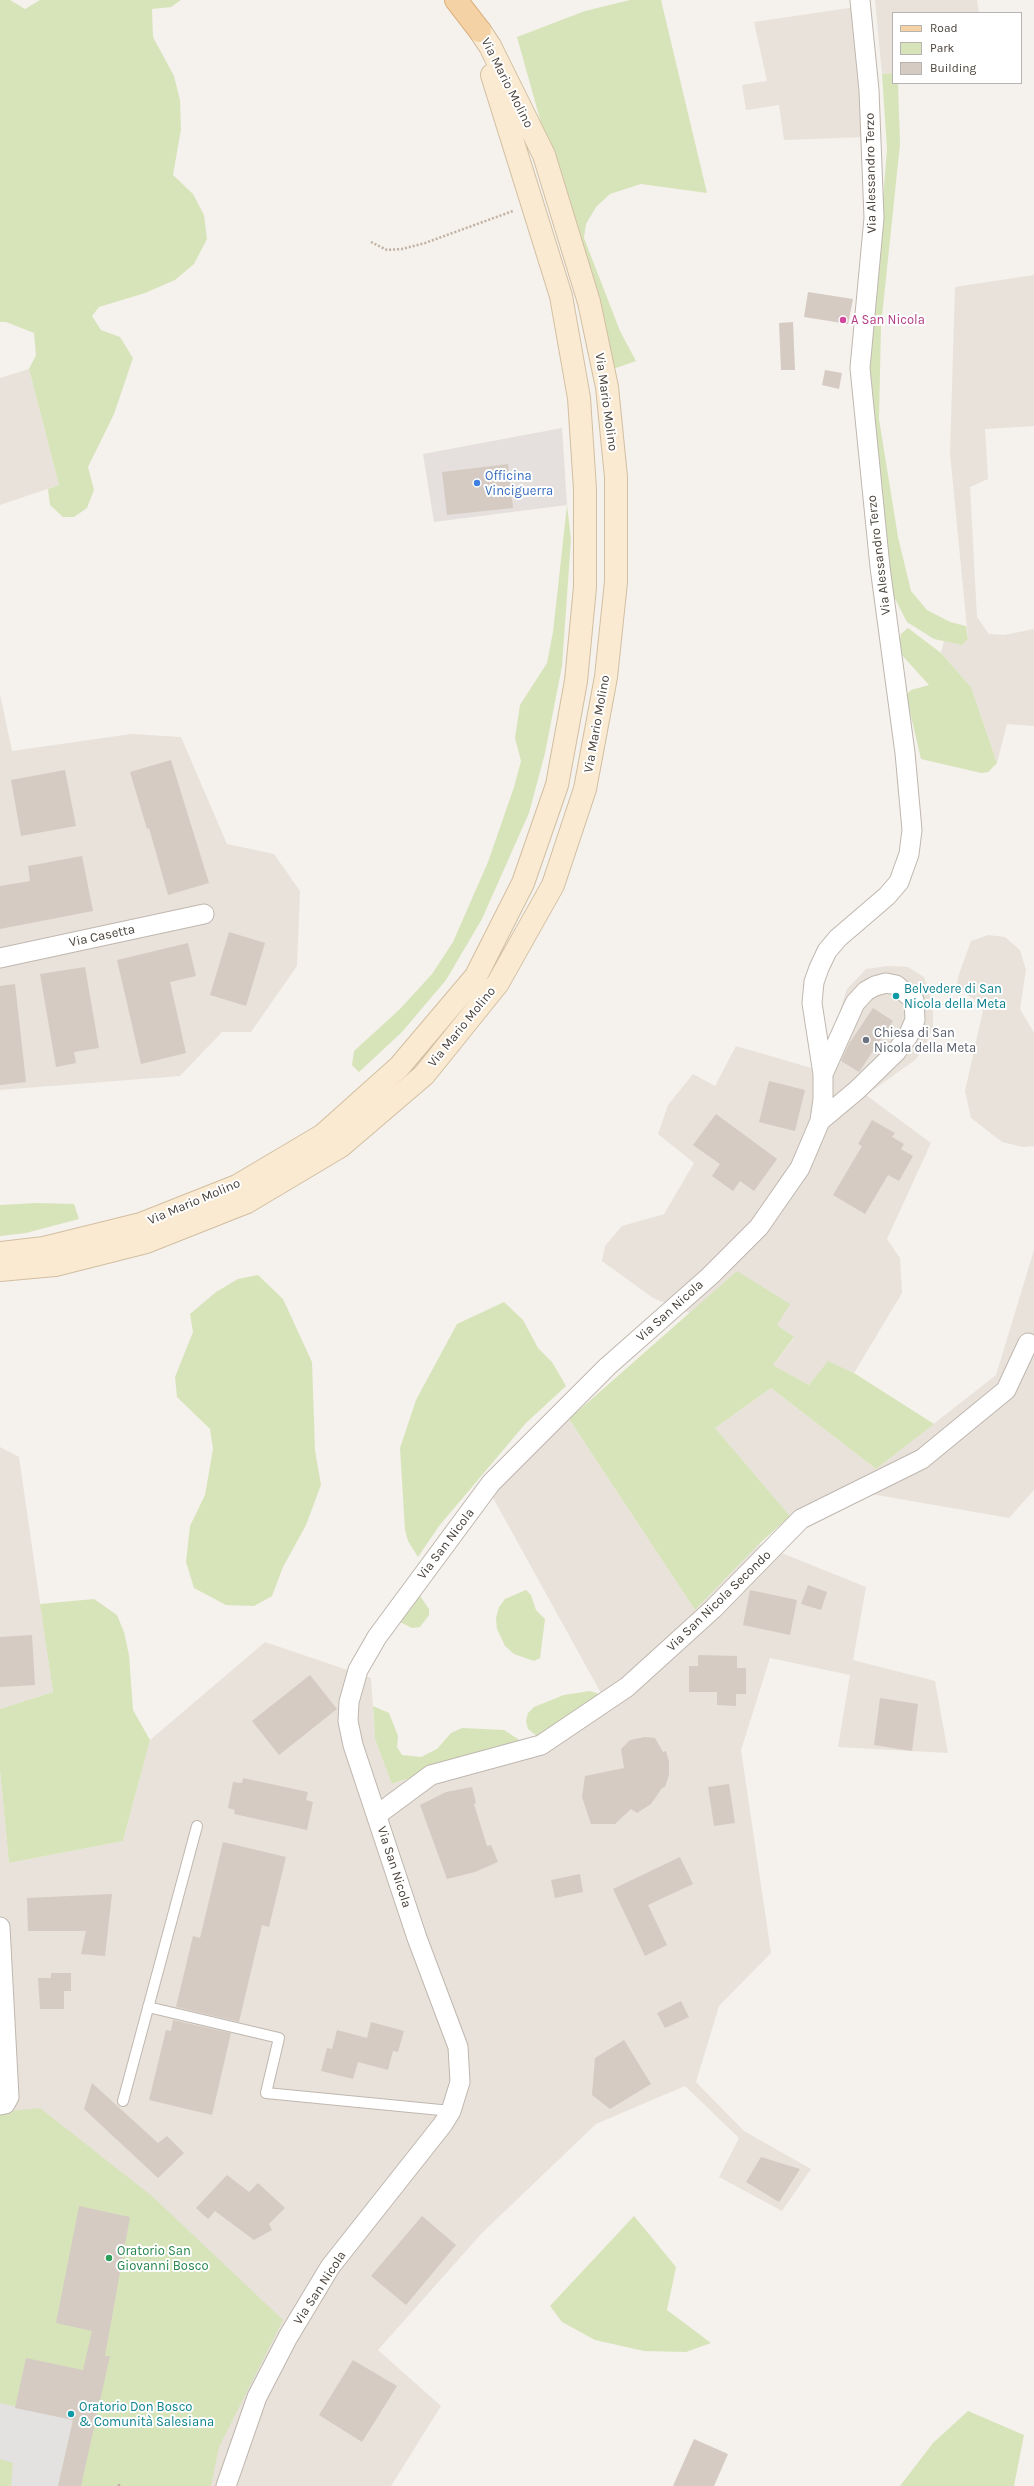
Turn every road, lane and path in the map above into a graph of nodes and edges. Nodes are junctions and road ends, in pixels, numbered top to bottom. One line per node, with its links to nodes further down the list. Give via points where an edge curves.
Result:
1 (456, 0): 5 (main road)
2 (471, 0): 5 (main road)
3 (477, 0): 5 (main road)
4 (860, 0): 10 (street, Via Alessandro Terzo, via 869,90 874,218 860,368 880,567 905,753 912,830 909,854 899,882 887,896 838,938 819,968 814,982 812,1003)
5 (480, 31): 6 (main road, Via Mario Molino); 13 (main road, Via Mario Molino, via 490,46 544,155 582,280 607,387 616,477 616,582 606,677 585,789 552,885 498,982 428,1069 341,1146 247,1202 146,1242 55,1265)
6 (532, 204): 7 (path, via 426,243 402,249 387,250); 12 (main road, Via Mario Molino, via 561,296 579,398 585,489 585,587 576,681 557,786 520,890 476,976 399,1067 323,1135 237,1186 141,1224 44,1248)
7 (370, 242)
8 (204, 914): 9 (street, Via Casetta)
9 (0, 958)
10 (823, 1074): 11 (street, Via San Nicola); 11 (street, via 855,1003 866,992 876,986 896,985 914,1000 915,1020 908,1036 896,1052)
11 (820, 1121): 15 (street, Via San Nicola, via 800,1168 759,1227 710,1276 608,1366 491,1483 377,1637 352,1685 348,1721 353,1745)
12 (0, 1253)
13 (0, 1270)
14 (1028, 1343): 15 (street, Via San Nicola Secondo, via 1006,1390 922,1459 801,1519 713,1610 627,1687 541,1745 431,1775)
15 (377, 1816): 21 (street, Via San Nicola, via 417,1938 458,2048 460,2082)
16 (197, 1826): 18 (lane)
17 (0, 1926): 20 (street, via 9,2097 5,2104)
18 (148, 2007): 19 (lane); 21 (lane, via 279,2038 266,2093)
19 (123, 2101)
20 (0, 2105)
21 (451, 2111): 22 (street, Via San Nicola, via 330,2267 288,2337 257,2397)
22 (226, 2486)

